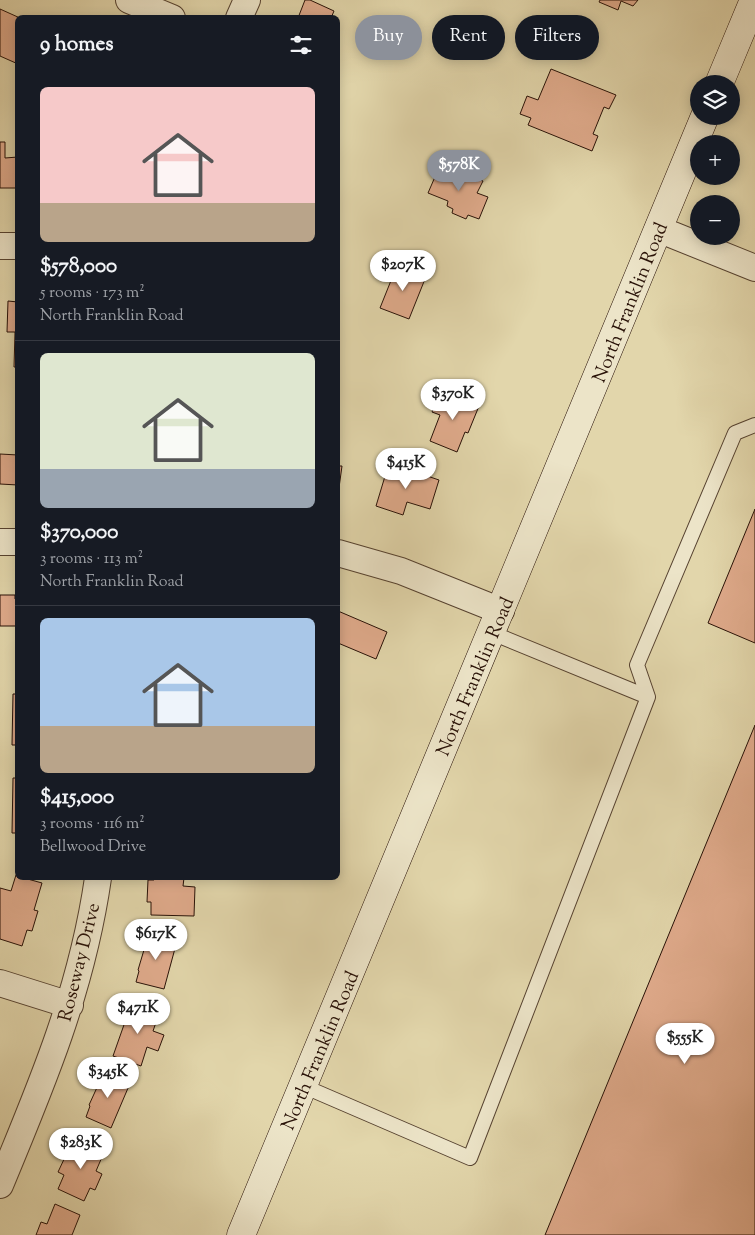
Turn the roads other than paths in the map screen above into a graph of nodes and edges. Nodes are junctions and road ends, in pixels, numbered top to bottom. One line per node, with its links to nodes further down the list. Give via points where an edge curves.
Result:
1 (129, 0): 4 (street)
2 (247, 0): 5 (street)
3 (754, 0): 6 (main road)
4 (165, 15)
5 (240, 15)
6 (723, 75)
7 (701, 125): 8 (main road, North Franklin Road)
8 (658, 228): 11 (street); 16 (main road, North Franklin Road)
9 (0, 246): 10 (street)
10 (15, 246)
11 (755, 268)
12 (755, 425): 17 (lane, via 735,433 637,665)
13 (0, 542): 14 (street)
14 (15, 542)
15 (340, 554): 16 (street, via 401,571)
16 (496, 622): 17 (lane); 21 (main road, North Franklin Road)
17 (648, 697): 21 (lane, via 470,1158)
18 (98, 880): 20 (street, Roseway Drive)
19 (0, 983): 20 (street)
20 (70, 1005): 22 (street, Roseway Drive)
21 (303, 1086): 23 (main road, North Franklin Road)
22 (0, 1185)
23 (242, 1235)

